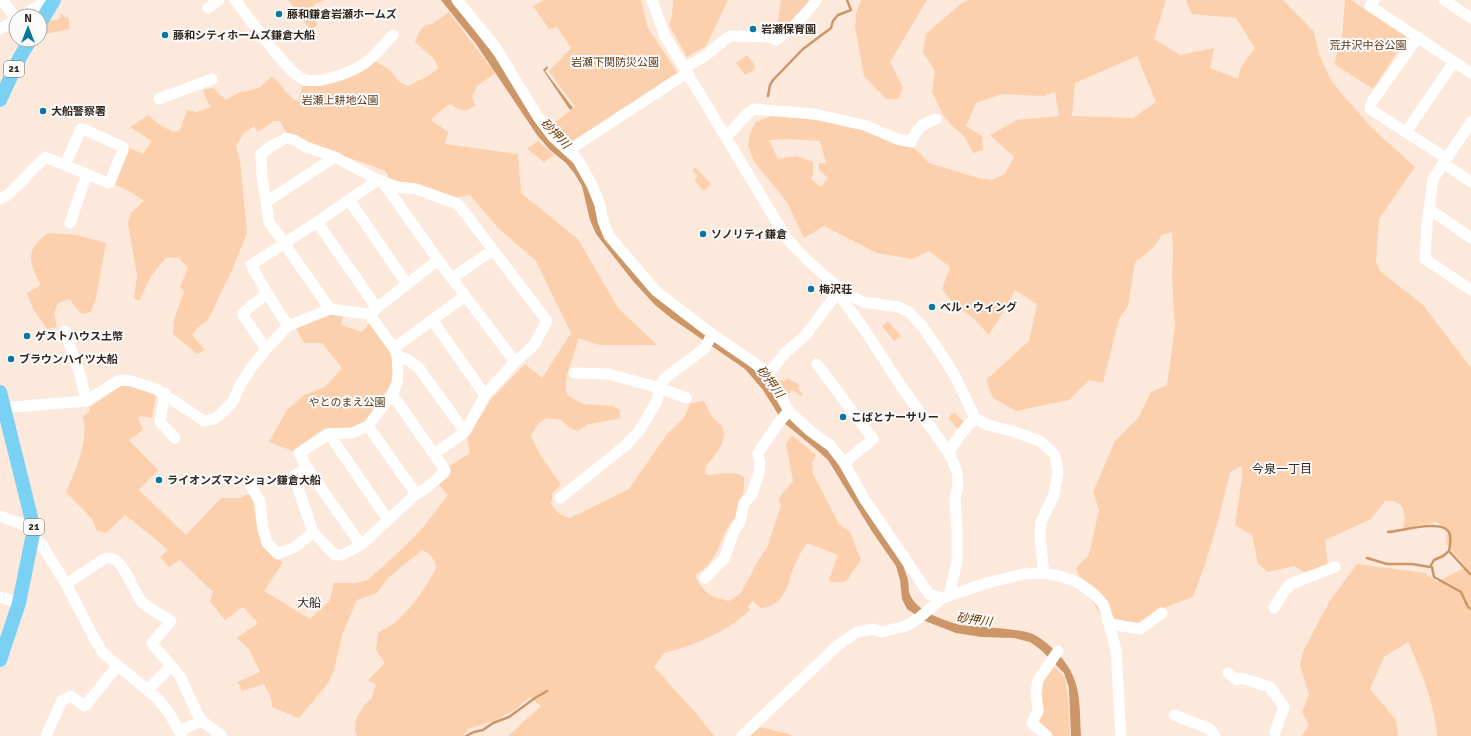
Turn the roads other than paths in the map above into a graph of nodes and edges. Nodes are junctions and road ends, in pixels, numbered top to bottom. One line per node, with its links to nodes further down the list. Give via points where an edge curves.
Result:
1 (2, 0): 10 (street)
2 (219, 0): 12 (street)
3 (235, 0): 14 (street, via 288,67 302,79 309,81 328,78 362,65)
4 (457, 0): 27 (street, via 496,48 538,117 553,137)
5 (652, 0): 18 (street, via 665,36)
6 (816, 0): 18 (street, via 782,37 776,40 770,37 727,38)
7 (1374, 0): 15 (street, via 1370,6)
8 (1444, 0): 13 (street)
9 (52, 2): 11 (street, via 43,3)
10 (8, 8)
11 (35, 8)
12 (208, 8)
13 (1471, 18)
14 (393, 35)
15 (1418, 37): 17 (street); 25 (street, via 1370,109)
16 (25, 48): 22 (main road, 21)
17 (1454, 62): 19 (street); 25 (street)
18 (686, 70): 26 (street); 27 (street)
19 (1471, 73)
20 (212, 79): 21 (street)
21 (158, 99)
22 (0, 100)
23 (936, 119): 26 (street, via 920,126 911,142 897,140 864,125 814,114 754,109)
24 (1470, 125): 29 (street)
25 (1406, 132): 29 (street)
26 (726, 136): 46 (street, via 787,240)
27 (569, 150): 55 (street, via 578,160 592,185 609,236 656,291)
28 (335, 158): 32 (street); 36 (street); 36 (street, via 286,138 268,148 261,154)
29 (1445, 161): 33 (street); 37 (street, via 1433,179)
30 (65, 165): 31 (street); 31 (street, via 83,129 123,147 108,184); 34 (street, via 45,157 8,195)
31 (87, 174): 39 (street)
32 (380, 181): 35 (street); 42 (street, via 397,187 416,189 458,204); 43 (street)
33 (1471, 182)
34 (0, 199)
35 (349, 200): 38 (street); 45 (street)
36 (266, 202): 41 (street, via 269,222)
37 (1429, 209): 40 (street); 47 (street, via 1425,259)
38 (317, 222): 41 (street); 51 (street)
39 (70, 223)
40 (1471, 238)
41 (284, 243): 48 (street, via 251,265); 50 (street)
42 (493, 250): 44 (street); 58 (street, via 547,321 534,345)
43 (438, 260): 44 (street); 45 (street)
44 (452, 278): 49 (street)
45 (407, 284): 51 (street)
46 (842, 290): 61 (street, via 805,336 787,351); 71 (street, via 863,302 898,307 909,312 940,352); 76 (street, via 842,299)
47 (1471, 290)
48 (267, 293): 53 (street); 56 (street, via 243,313)
49 (465, 296): 52 (street); 58 (street)
50 (330, 309): 51 (street); 53 (street)
51 (373, 311): 57 (street)
52 (432, 320): 57 (street); 66 (street)
53 (288, 326): 56 (street)
54 (65, 331): 68 (street)
55 (711, 335): 61 (street); 62 (street, via 705,346 664,379)
56 (266, 349): 64 (street, via 240,385 234,400 214,419 204,421)
57 (395, 352): 65 (street, via 397,383); 73 (street, via 418,367)
58 (515, 362): 66 (street)
59 (817, 364): 78 (street, via 873,439)
60 (574, 373): 62 (street, via 608,374)
61 (768, 374): 70 (street)
62 (660, 388): 67 (street); 82 (street, via 657,401 639,431 625,446)
63 (0, 392): 69 (main road, 21)
64 (165, 393): 68 (street, via 124,380 118,381); 75 (street, via 160,422)
65 (392, 394): 72 (street); 77 (street)
66 (485, 395): 73 (street)
67 (686, 398)
68 (86, 401): 69 (street)
69 (2, 408): 86 (main road, 21)
70 (788, 412): 78 (street, via 831,446); 90 (street, via 758,453 759,473 752,494 744,503 740,522 724,559)
71 (976, 418): 76 (street, via 964,429); 89 (street, via 987,425 1040,441 1055,455 1058,472 1054,495 1041,522)
72 (368, 426): 74 (street, via 352,433); 81 (street)
73 (465, 432): 77 (street)
74 (329, 434): 79 (street, via 299,453); 84 (street)
75 (175, 438)
76 (949, 453): 93 (street, via 957,471 955,499 958,547 950,587)
77 (434, 454): 81 (street, via 445,472)
78 (844, 463): 93 (street, via 865,500 929,594)
79 (307, 468): 85 (street, via 294,476); 87 (street)
80 (251, 486): 85 (street, via 260,502 267,543 278,554 296,547)
81 (416, 494): 84 (street)
82 (560, 498)
83 (0, 516): 86 (street)
84 (388, 520): 87 (street)
85 (313, 532): 87 (street, via 336,555 342,555)
86 (33, 534): 91 (street); 94 (main road, 21)
87 (362, 545)
88 (1334, 567): 95 (street, via 1291,584)
89 (1044, 573): 93 (street, via 1024,574 999,580); 97 (street, via 1079,583 1094,594 1103,604)
90 (705, 578)
91 (66, 584): 100 (street, via 103,653); 101 (street, via 104,559 114,559 129,576 142,602 171,621 152,643)
92 (0, 597): 94 (street)
93 (945, 597): 110 (street, via 906,626 882,632 865,630 844,640)
94 (19, 603): 99 (main road, 21)
95 (1274, 608)
96 (1162, 613): 97 (street, via 1140,628)
97 (1110, 624): 112 (street, via 1116,650)
98 (1058, 651): 111 (street, via 1038,680 1038,710 1032,723)
99 (0, 660)
100 (118, 665): 103 (street); 108 (street, via 86,705 72,696 62,700)
101 (171, 666): 103 (street); 105 (street, via 184,683)
102 (1228, 673): 106 (street, via 1237,680 1241,678 1270,687 1284,706)
103 (148, 690): 107 (street, via 169,713)
104 (1174, 715): 113 (street, via 1210,729)
105 (202, 721): 107 (street); 109 (street)
106 (1275, 732)
107 (180, 733)
108 (46, 736)
109 (222, 736)
110 (742, 736)
111 (1047, 736)
112 (1120, 736)
113 (1215, 736)

